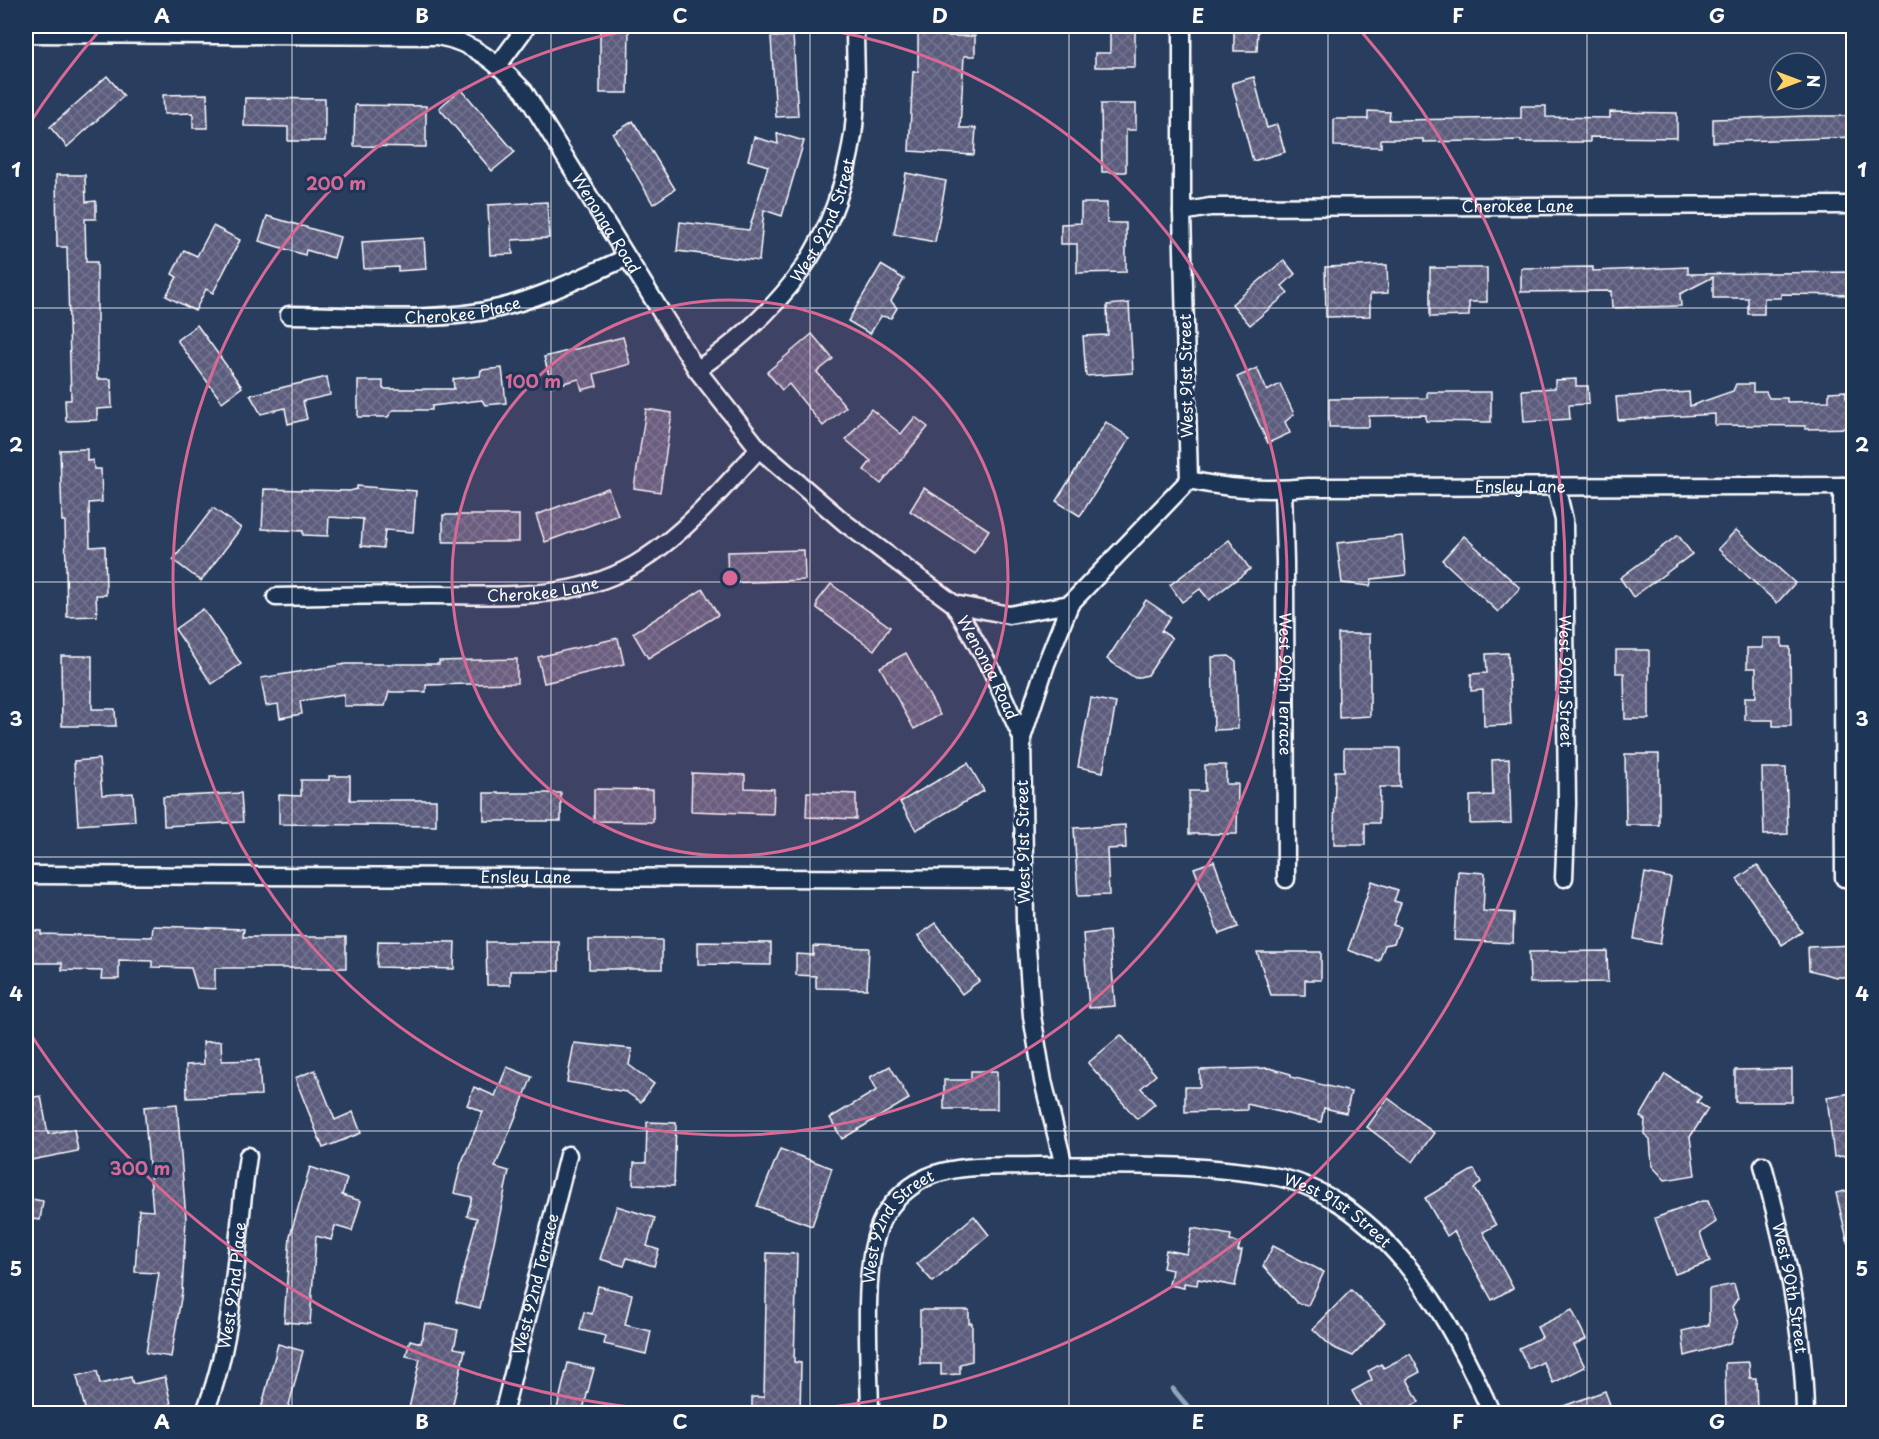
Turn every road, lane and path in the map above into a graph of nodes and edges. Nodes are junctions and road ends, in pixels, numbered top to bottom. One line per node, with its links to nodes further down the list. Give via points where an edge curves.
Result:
1 (527, 26): 5 (street)
2 (855, 26): 10 (street, West 92nd Street, via 853,132 832,216 810,259 780,299 735,343)
3 (1182, 26): 7 (street, West 91st Street)
4 (26, 34): 5 (street, Wenonga Road, via 437,36 459,40)
5 (499, 64): 8 (street, Wenonga Road, via 524,91)
6 (1854, 205): 7 (street, Cherokee Lane, via 1210,207)
7 (1182, 212): 12 (street, West 91st Street)
8 (626, 258): 9 (street, Cherokee Place, via 547,293 498,308 454,315); 10 (street, Wenonga Road)
9 (290, 315)
10 (697, 370): 11 (street, Wenonga Road)
11 (759, 449): 16 (street, Cherokee Lane, via 669,541 615,576 584,587 513,595); 17 (street, Wenonga Road, via 845,523)
12 (1188, 480): 15 (street, Ensley Lane, via 1221,488); 18 (street, West 91st Street)
13 (1556, 486): 14 (street, Ensley Lane); 15 (street, Ensley Lane); 21 (street, West 90th Street, via 1564,520)
14 (1848, 486): 22 (street)
15 (1282, 489): 24 (street, West 90th Terrace)
16 (276, 597)
17 (954, 604): 18 (street, via 1009,615); 19 (street, Wenonga Road, via 991,669)
18 (1070, 604): 19 (street, West 91st Street)
19 (1022, 738): 23 (street, West 91st Street)
20 (26, 875): 23 (street, Ensley Lane)
21 (1564, 878)
22 (1844, 878)
23 (1024, 879): 28 (street, West 91st Street, via 1032,1016)
24 (1286, 879)
25 (568, 1155): 30 (street, West 92nd Terrace)
26 (248, 1156): 29 (street, West 92nd Place, via 230,1319 213,1392)
27 (1763, 1165): 33 (street, West 90th Street, via 1802,1343)
28 (1064, 1166): 31 (street, West 92nd Street, via 975,1167 941,1172 903,1193 886,1213 871,1260); 32 (street, West 91st Street, via 1175,1167 1273,1176 1321,1193 1379,1235 1426,1291 1464,1352)
29 (204, 1413)
30 (503, 1413)
31 (870, 1413)
32 (1492, 1413)
33 (1805, 1413)

